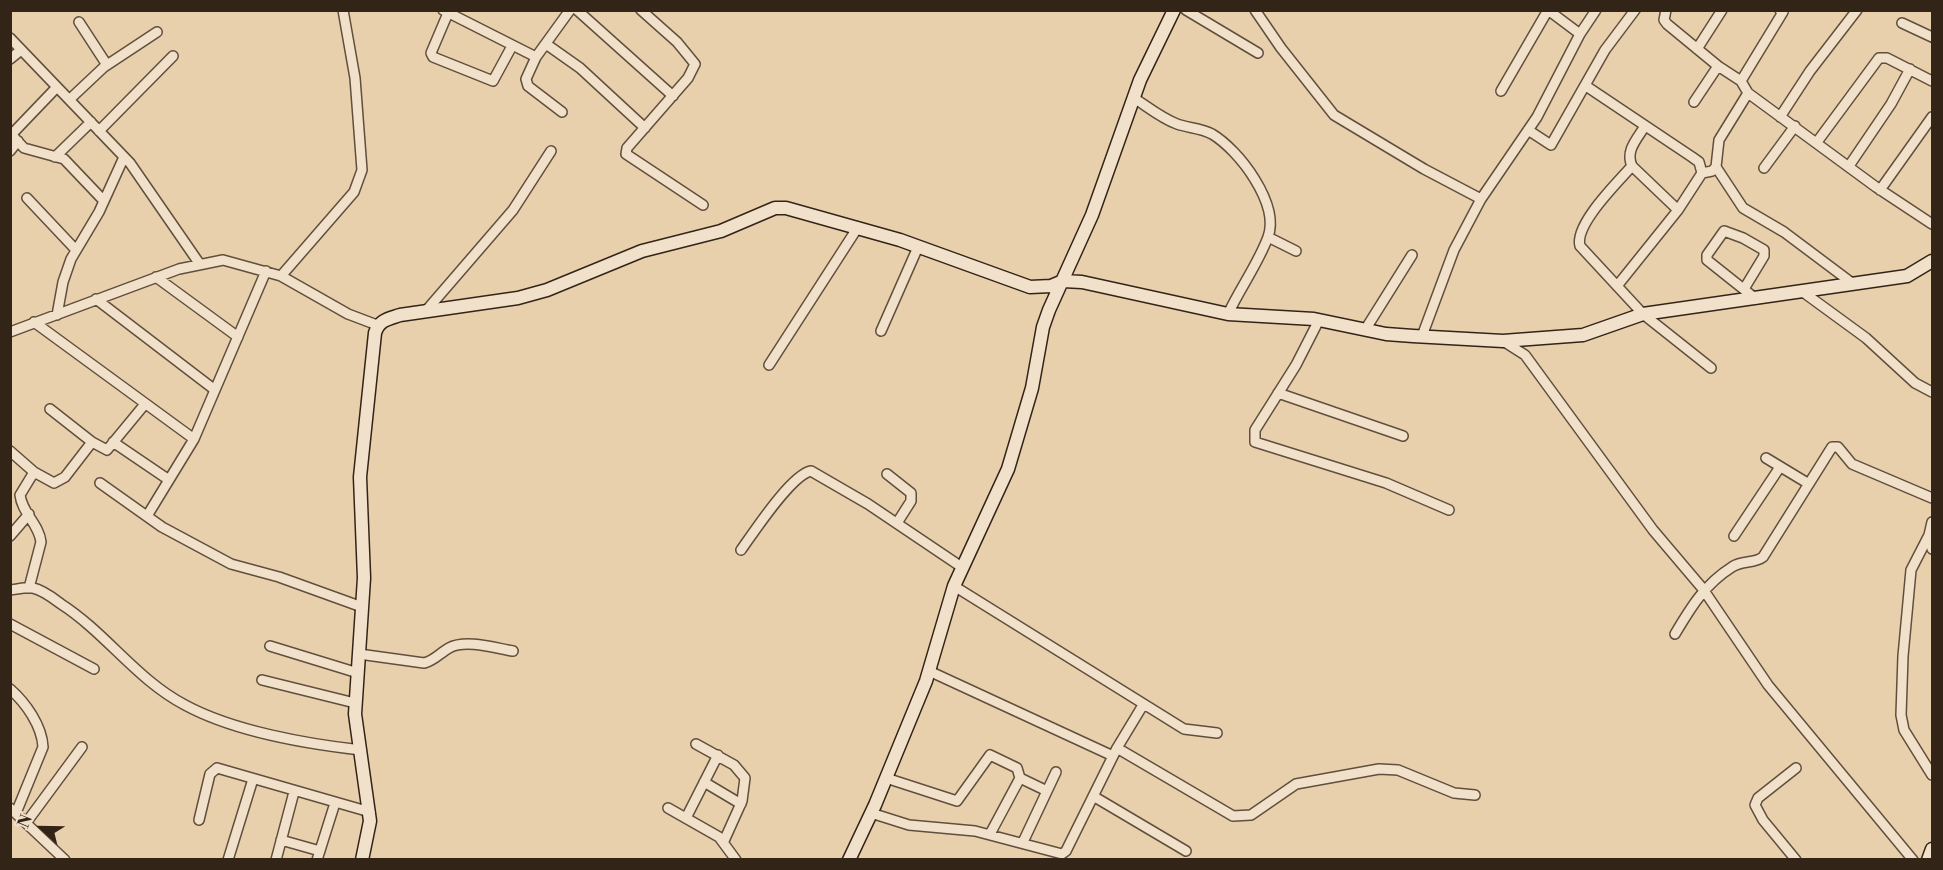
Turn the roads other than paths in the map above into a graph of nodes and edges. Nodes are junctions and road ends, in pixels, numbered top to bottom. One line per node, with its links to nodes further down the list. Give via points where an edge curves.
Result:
1 (343, 10): 79 (street, via 355,78 362,170 354,192)
2 (570, 10): 22 (street)
3 (577, 10): 39 (street)
4 (641, 10): 39 (street, via 694,60 694,69)
5 (1174, 10): 40 (street)
6 (1186, 10): 26 (street)
7 (1255, 10): 65 (street, via 1334,115)
8 (1596, 10): 19 (street)
9 (1635, 10): 35 (street, via 1605,50)
10 (1665, 10): 24 (street, via 1667,24)
11 (1722, 10): 24 (street)
12 (1857, 10): 44 (street)
13 (1548, 11): 19 (street); 37 (street)
14 (1782, 11): 33 (street)
15 (445, 12): 23 (street); 23 (street, via 432,45 433,57 493,81)
16 (80, 22): 30 (street)
17 (1902, 23): 20 (street)
18 (157, 32): 30 (street)
19 (1580, 34): 50 (street)
20 (1932, 37)
21 (10, 38): 25 (street)
22 (546, 44): 28 (street); 49 (street, via 580,68)
23 (512, 46): 28 (street)
24 (1697, 49): 31 (street)
25 (21, 50): 29 (street); 36 (street)
26 (1258, 53)
27 (173, 57): 51 (street)
28 (536, 57): 43 (street, via 525,80)
29 (10, 58)
30 (107, 65): 41 (street)
31 (1718, 66): 33 (street); 42 (street)
32 (1910, 69): 34 (street); 53 (street, via 1887,58 1875,60); 59 (street)
33 (1741, 81): 38 (street)
34 (1932, 81)
35 (1586, 86): 47 (street); 50 (street, via 1551,145)
36 (57, 87): 41 (street); 52 (street)
37 (1501, 91)
38 (1749, 93): 44 (street); 60 (street, via 1719,140)
39 (673, 96): 49 (street)
40 (1134, 98): 71 (street, via 1175,123 1211,134 1233,151 1262,192 1268,212); 81 (street, via 1092,215)
41 (70, 99): 46 (street)
42 (1694, 102)
43 (562, 112)
44 (1780, 117): 48 (street)
45 (1932, 117): 63 (street)
46 (92, 122): 51 (street); 56 (street)
47 (1645, 126): 58 (street, via 1629,155); 62 (street, via 1699,162)
48 (1795, 126): 53 (street); 61 (street)
49 (645, 128): 67 (street, via 626,154)
50 (1528, 130): 65 (street)
51 (99, 131): 57 (street)
52 (13, 136): 54 (street); 56 (street, via 32,152)
53 (1817, 142): 59 (street)
54 (10, 151)
55 (551, 152): 88 (street, via 513,210)
56 (56, 157): 66 (street, via 72,166)
57 (124, 157): 66 (street); 77 (street)
58 (1632, 166): 68 (street); 83 (street, via 1583,225 1578,240 1585,253)
59 (1849, 166): 63 (street)
60 (1716, 167): 62 (street); 82 (street, via 1743,208 1784,232)
61 (1764, 168)
62 (1702, 172): 68 (street)
63 (1880, 190): 69 (street)
64 (27, 198): 73 (street)
65 (1481, 200): 98 (street, via 1454,250)
66 (104, 201): 73 (street)
67 (703, 205)
68 (1678, 210): 83 (street)
69 (1932, 224)
70 (858, 227): 72 (street); 88 (street, via 775,208 721,231 642,251 547,290); 101 (street)
71 (1268, 237): 74 (street); 89 (street)
72 (918, 247): 81 (street, via 1030,287); 96 (street)
73 (76, 250): 91 (street, via 63,282)
74 (1296, 251)
75 (1412, 255): 95 (street)
76 (1932, 261): 82 (street, via 1907,276)
77 (199, 263): 78 (street, via 223,260); 80 (street)
78 (266, 271): 79 (street); 99 (street)
79 (281, 276): 94 (street, via 348,314)
80 (156, 277): 86 (street); 99 (street)
81 (1063, 281): 89 (street); 131 (street, via 1043,327 1032,388 1008,469)
82 (1852, 283): 85 (street)
83 (1617, 286): 90 (street)
84 (1744, 289): 84 (street, via 1707,260 1724,231 1764,250); 87 (street)
85 (1803, 292): 87 (street); 104 (street, via 1866,338 1915,383)
86 (96, 299): 91 (street); 103 (street)
87 (1756, 299): 90 (street)
88 (425, 312): 94 (street, via 400,315)
89 (1228, 314): 92 (street)
90 (1643, 314): 100 (street, via 1583,335); 102 (street)
91 (57, 315): 93 (street)
92 (1319, 320): 95 (street); 105 (street)
93 (34, 322): 97 (street); 106 (street)
94 (377, 325): 136 (street, via 360,477)
95 (1365, 330): 98 (street)
96 (881, 331)
97 (10, 332)
98 (1422, 336): 100 (street)
99 (238, 337): 103 (street)
100 (1503, 341): 134 (street, via 1525,355 1653,530)
101 (769, 365)
102 (1711, 368)
103 (215, 390): 109 (street)
104 (1932, 392)
105 (1278, 393): 108 (street); 121 (street, via 1255,430 1255,442 1386,483)
106 (145, 404): 109 (street); 111 (street)
107 (50, 409): 110 (street)
108 (1403, 436)
109 (194, 439): 117 (street)
110 (92, 442): 111 (street, via 106,450); 115 (street, via 59,482)
111 (113, 442): 117 (street)
112 (10, 451): 115 (street)
113 (1766, 458): 114 (street)
114 (1780, 467): 119 (street); 128 (street)
115 (34, 472): 122 (street, via 20,495)
116 (887, 474): 125 (street, via 911,493 911,501)
117 (169, 480): 123 (street)
118 (100, 483): 123 (street)
119 (1809, 484): 120 (street, via 1835,446 1852,464); 134 (street, via 1763,557 1757,562 1733,566)
120 (1932, 498)
121 (1449, 510)
122 (29, 514): 127 (street); 133 (street, via 41,542)
123 (147, 516): 136 (street, via 231,564 279,576)
124 (1932, 522): 126 (street)
125 (897, 524): 130 (street, via 811,471 801,475 775,504); 131 (street)
126 (1929, 535): 129 (street); 157 (street, via 1911,570 1902,656 1902,722)
127 (10, 536)
128 (1734, 536)
129 (1932, 549)
130 (741, 550)
131 (963, 568): 132 (street)
132 (954, 586): 143 (street); 148 (street)
133 (29, 588): 135 (street); 152 (street, via 68,608 153,685 186,706 211,717 307,744)
134 (1703, 589): 138 (street); 189 (street, via 1768,685)
135 (10, 590)
136 (362, 607): 141 (street)
137 (10, 624): 142 (street)
138 (1675, 634)
139 (270, 646): 144 (street)
140 (513, 651): 141 (street, via 462,645 424,663)
141 (359, 654): 144 (street)
142 (94, 669)
143 (929, 671): 153 (street); 158 (street)
144 (358, 673): 147 (street)
145 (262, 680): 147 (street)
146 (10, 689): 169 (street, via 42,736 43,747)
147 (355, 703): 152 (street)
148 (1143, 705): 149 (street, via 1184,729); 153 (street)
149 (1216, 734)
150 (696, 744): 154 (street)
151 (82, 747): 174 (street)
152 (361, 750): 170 (street)
153 (1115, 752): 164 (street, via 1233,816 1251,815 1296,784 1379,769 1398,770 1454,793); 165 (street)
154 (718, 755): 161 (street); 167 (street, via 745,778)
155 (1796, 768): 188 (street, via 1758,798 1755,805)
156 (1056, 772): 162 (street)
157 (1932, 775)
158 (886, 778): 159 (street, via 957,801 990,755 1017,768); 171 (street)
159 (1020, 778): 162 (street); 175 (street)
160 (253, 780): 163 (street); 173 (street, via 213,770); 183 (street)
161 (704, 782): 167 (street); 172 (street)
162 (1047, 791): 178 (street)
163 (294, 792): 166 (street); 176 (street)
164 (1475, 795)
165 (1093, 796): 178 (street, via 1066,851 1054,853); 180 (street)
166 (334, 803): 170 (street); 181 (street)
167 (741, 804): 177 (street)
168 (668, 808): 172 (street)
169 (13, 810): 174 (street)
170 (370, 812): 185 (street)
171 (871, 813): 175 (street, via 909,825); 187 (street)
172 (686, 818): 177 (street)
173 (199, 820)
174 (26, 823): 182 (street)
175 (990, 834): 178 (street)
176 (281, 840): 181 (street); 184 (street)
177 (724, 842): 186 (street)
178 (1023, 842)
179 (1932, 849): 190 (street)
180 (1186, 851)
181 (319, 855)
182 (65, 860)
183 (228, 860)
184 (276, 860)
185 (362, 860)
186 (736, 860)
187 (849, 860)
188 (1796, 860)
189 (1913, 860)
190 (1928, 860)

